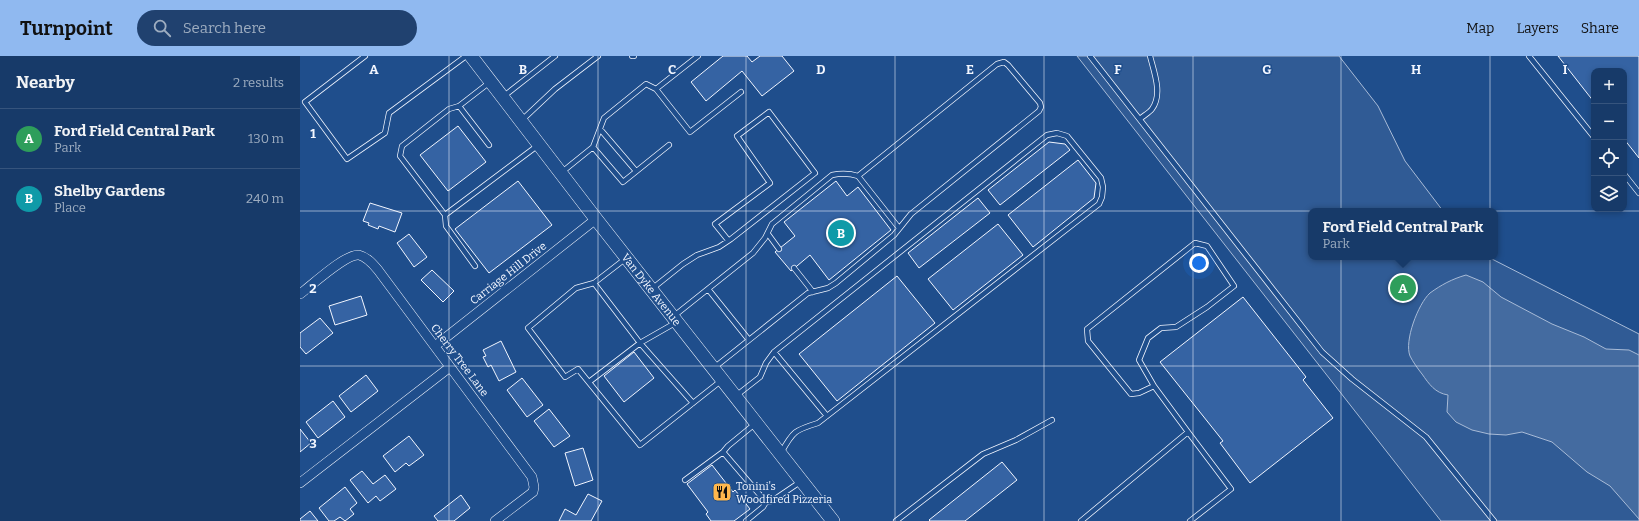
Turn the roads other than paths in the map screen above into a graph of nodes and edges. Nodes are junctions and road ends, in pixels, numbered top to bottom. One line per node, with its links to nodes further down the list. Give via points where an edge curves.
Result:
1 (365, 56): 2 (lane, via 305,102 347,159 385,133 389,113)
2 (466, 56)
3 (471, 56): 10 (main road, Van Dyke Avenue)
4 (555, 56): 13 (lane)
5 (598, 56): 16 (lane, via 555,89)
6 (698, 56): 11 (lane)
7 (1090, 56): 15 (lane)
8 (1150, 56): 15 (lane, via 1157,82 1156,99 1152,109)
9 (1529, 56): 18 (lane)
10 (491, 82): 13 (main road, Van Dyke Avenue); 14 (lane)
11 (656, 89): 12 (lane, via 690,132); 17 (lane, via 646,84 604,118)
12 (741, 92)
13 (502, 98): 16 (main road, Van Dyke Avenue)
14 (459, 106): 19 (lane); 28 (lane, via 449,109 402,146 400,156)
15 (1140, 119): 70 (lane, via 1322,352 1426,437)
16 (520, 121): 20 (main road, Van Dyke Avenue)
17 (600, 129): 22 (lane); 23 (lane)
18 (1591, 133)
19 (490, 145)
20 (539, 145): 24 (main road, Van Dyke Avenue); 28 (lane)
21 (669, 145): 23 (lane)
22 (593, 147): 23 (lane, via 623,182); 24 (lane)
23 (636, 171)
24 (561, 173): 29 (main road, Van Dyke Avenue)
25 (858, 176): 30 (lane); 30 (lane, via 997,64 1004,62 1008,65 1040,103 1040,111 910,214); 31 (lane, via 850,173 832,175 772,224)
26 (1626, 176): 27 (lane)
27 (1639, 193)
28 (445, 215): 35 (lane, via 446,226)
29 (596, 219): 34 (main road, Van Dyke Avenue); 45 (street, Carriage Hill Drive)
30 (899, 228): 40 (lane, via 836,283)
31 (768, 234): 33 (lane); 39 (lane, via 752,253)
32 (728, 240): 32 (lane, via 815,173 769,112 737,136 770,183 715,224); 38 (lane, via 719,247 697,255)
33 (779, 249)
34 (627, 258): 37 (lane); 38 (main road, Van Dyke Avenue)
35 (475, 266)
36 (794, 268): 40 (lane)
37 (594, 283): 44 (lane); 50 (lane, via 576,288 528,328 565,377 578,369)
38 (651, 289): 42 (main road, Van Dyke Avenue)
39 (708, 289): 42 (lane); 43 (lane)
40 (813, 292): 43 (lane, via 808,293)
41 (300, 294): 45 (street, Cherry Tree Lane, via 345,259 358,255 372,262)
42 (675, 319): 44 (lane); 48 (main road, Van Dyke Avenue)
43 (749, 340): 48 (lane)
44 (640, 343): 50 (lane); 53 (lane)
45 (435, 346): 47 (street, Cherry Tree Lane)
46 (774, 352): 52 (lane, via 760,377); 54 (lane); 54 (lane, via 1047,135 1058,133 1067,136 1101,178 1103,187 1099,204)
47 (450, 367): 62 (street); 64 (street, Cherry Tree Lane, via 532,477 534,487 530,494)
48 (713, 368): 49 (main road, Van Dyke Avenue)
49 (722, 380): 52 (main road, Van Dyke Avenue); 53 (lane)
50 (589, 382): 53 (lane, via 640,445)
51 (1154, 386): 51 (lane, via 1131,394 1088,341 1087,329 1195,243 1207,246 1234,286 1176,327 1161,328 1148,338 1139,360); 57 (lane)
52 (735, 397): 56 (main road, Van Dyke Avenue)
53 (693, 403)
54 (827, 416): 59 (lane, via 818,423 797,430 790,437)
55 (1052, 420): 67 (lane, via 1016,440 983,454)
56 (756, 423): 58 (lane); 59 (main road, Van Dyke Avenue)
57 (1188, 432): 68 (lane); 69 (lane, via 1231,489)
58 (723, 452): 60 (lane); 63 (lane)
59 (781, 455): 61 (main road, Van Dyke Avenue)
60 (685, 480)
61 (801, 481): 63 (lane, via 772,501); 66 (main road, Van Dyke Avenue)
62 (300, 483)
63 (766, 502): 65 (lane)
64 (495, 521)
65 (746, 521)
66 (833, 521)
67 (896, 521)
68 (1081, 521)
69 (1190, 521)
70 (1494, 521)

